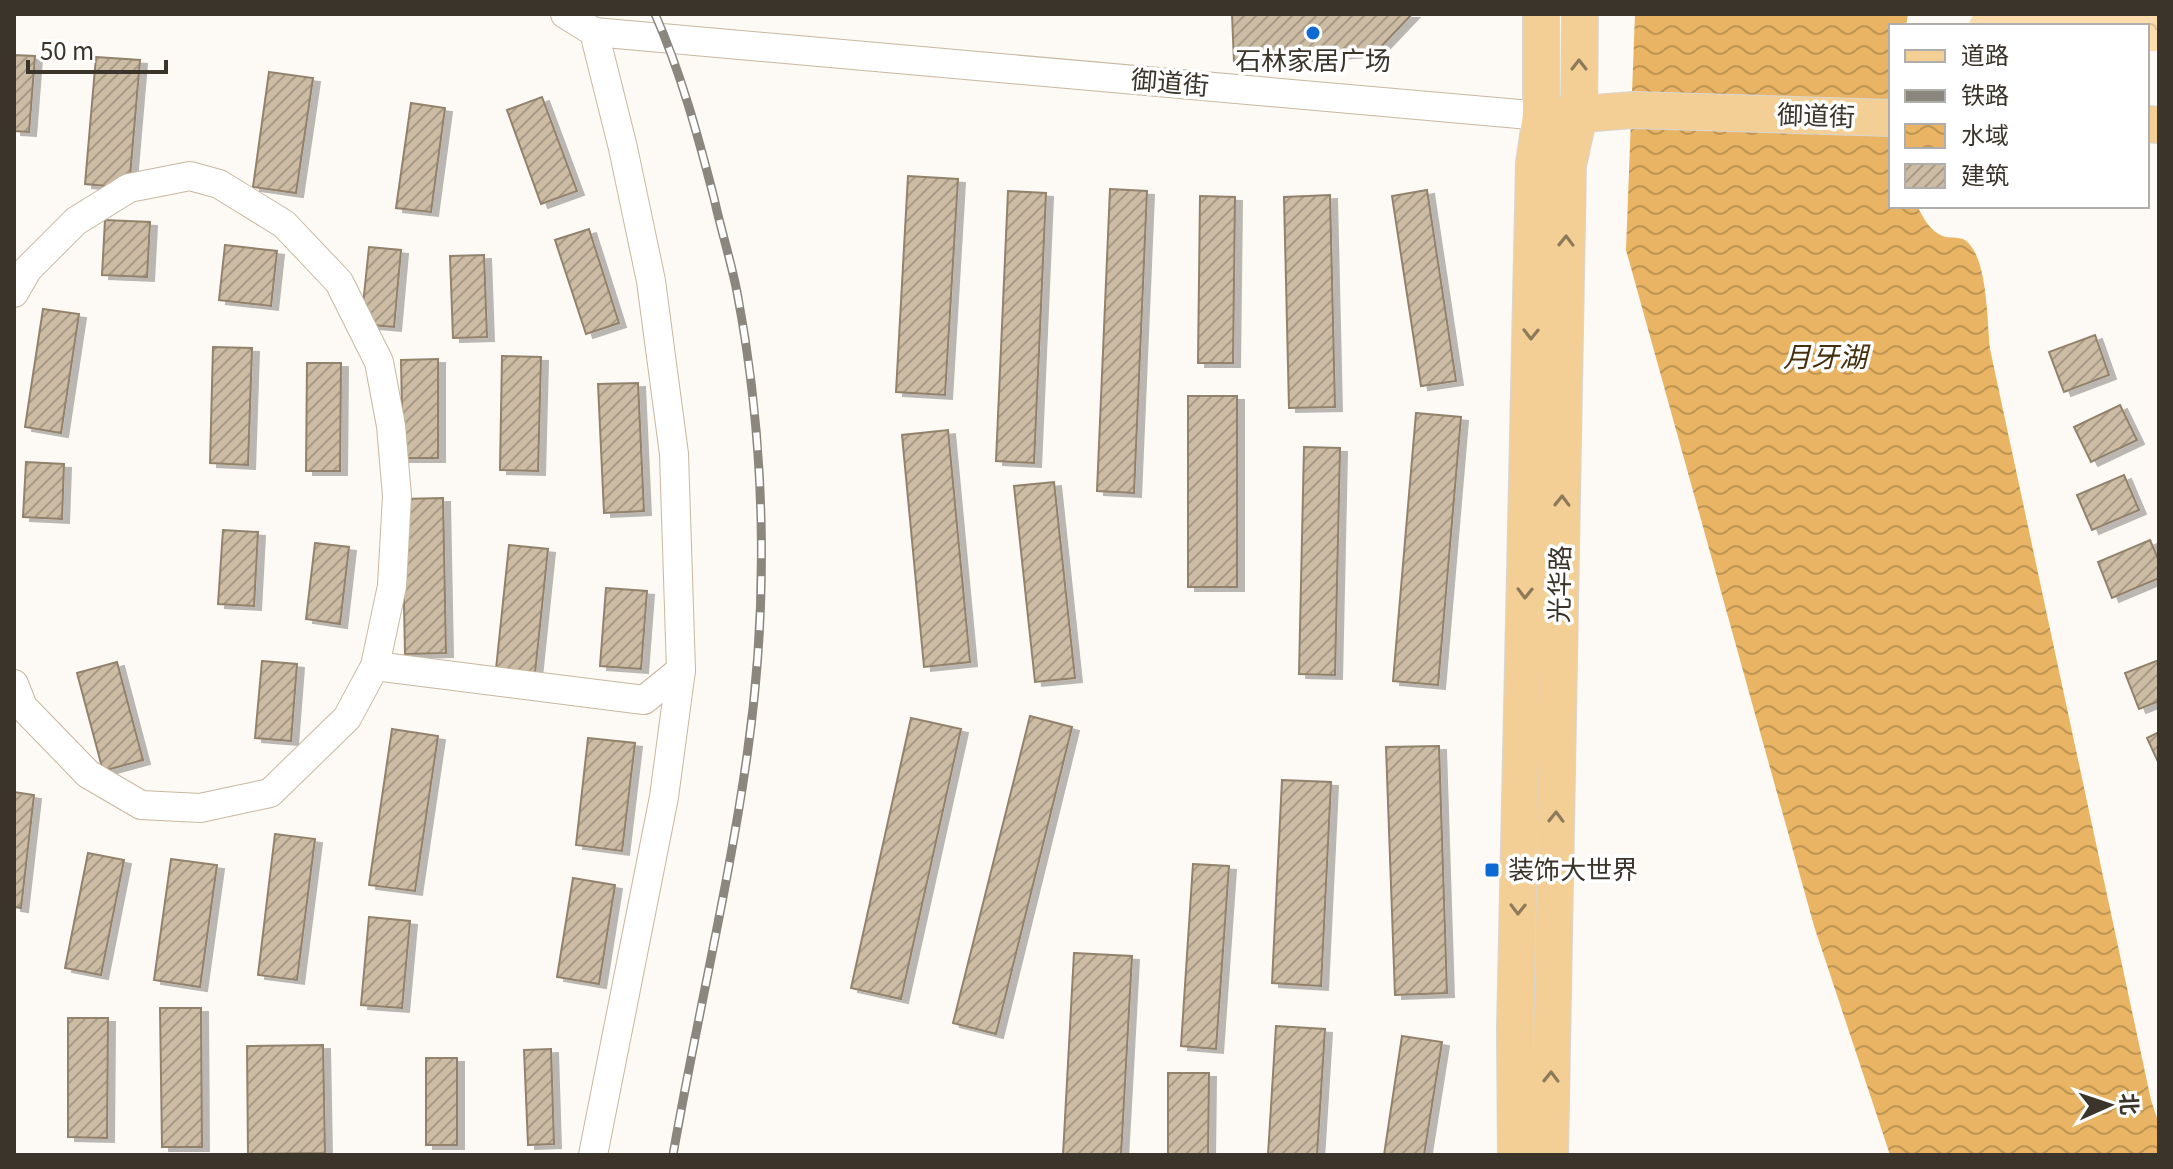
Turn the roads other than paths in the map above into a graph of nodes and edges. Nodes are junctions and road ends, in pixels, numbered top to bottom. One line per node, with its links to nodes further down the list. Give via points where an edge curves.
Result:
1 (565, 14): 4 (street)
2 (1541, 14): 6 (main road, 光华路)
3 (1580, 14): 5 (main road, 光华路, one-way to 3)
4 (594, 32): 6 (street, 御道街); 10 (street, via 653,297 674,454)
5 (1579, 115): 6 (main road); 7 (main road, via 1633,110); 14 (main road, 光华路, one-way to 5, via 1568,165)
6 (1541, 116): 13 (main road, 光华路, one-way to 13, via 1534,163)
7 (1889, 118)
8 (14, 293): 9 (street, via 28,269 76,221 129,188 190,176 219,184 284,224 339,282 379,362 397,496 392,586)
9 (375, 666): 10 (street, via 644,700); 11 (street, via 347,718 270,793 200,808 141,805 88,774 23,707)
10 (681, 670): 12 (street, via 664,797)
11 (14, 684)
12 (593, 1155)
13 (1516, 1155)
14 (1550, 1155)

